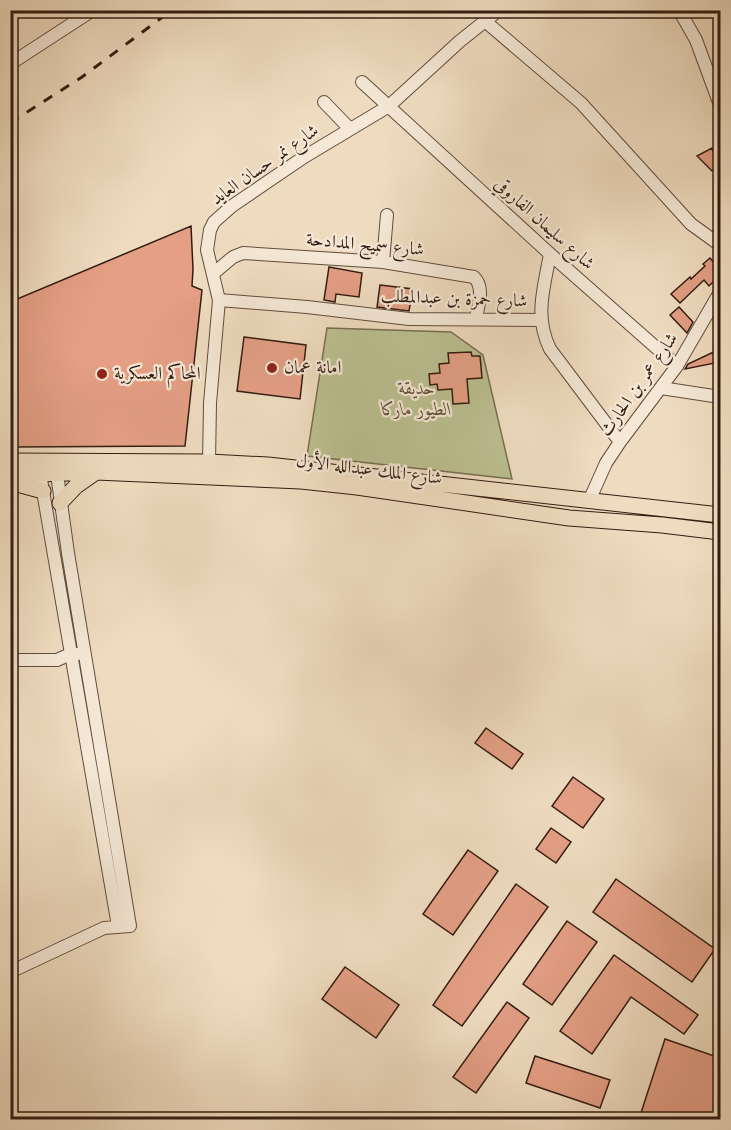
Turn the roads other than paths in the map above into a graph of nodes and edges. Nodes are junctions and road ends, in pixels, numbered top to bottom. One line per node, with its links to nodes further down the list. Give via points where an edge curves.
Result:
1 (93, 10): 5 (street)
2 (500, 10): 4 (street, شارع نمر حسان العايد)
3 (679, 10): 8 (street, via 696,40)
4 (486, 22): 9 (street, شارع نمر حسان العايد); 12 (street, via 581,103 691,224)
5 (10, 64)
6 (362, 82): 9 (street, شارع سليمان الفاروقي)
7 (324, 102): 10 (street)
8 (720, 105)
9 (389, 106): 10 (street, شارع نمر حسان العايد); 13 (street, شارع سليمان الفاروقي)
10 (350, 129): 15 (street, شارع نمر حسان العايد, via 270,180 214,222 207,250)
11 (387, 215): 14 (street)
12 (720, 246)
13 (550, 254): 19 (street); 20 (street, شارع سليمان الفاروقي)
14 (384, 262): 15 (street, شارع سميح المدادحة, via 243,253); 18 (street, شارع سميح المدادحة, via 474,277 481,289)
15 (214, 273): 17 (street, شارع نمر حسان العايد)
16 (720, 292): 20 (street, شارع عمر بن الحارث)
17 (219, 300): 18 (street, شارع حمزة بن عبدالمطلب, via 410,319); 25 (street, شارع نمر حسان العايد)
18 (476, 318): 19 (street, شارع حمزة بن عبدالمطلب)
19 (540, 320): 23 (street, شارع حمزة بن عبدالمطلب, via 550,349)
20 (676, 366): 21 (street, شارع عمر بن الحارث)
21 (661, 388): 22 (street); 23 (street, شارع عمر بن الحارث)
22 (720, 397)
23 (620, 442): 32 (street, شارع عمر بن الحارث)
24 (10, 461): 26 (main road, شارع الملك عبدالله الأول)
25 (209, 462): 27 (main road, شارع الملك عبدالله الأول); 32 (main road, شارع الملك عبدالله الأول, via 332,471)
26 (39, 468): 27 (main road, شارع الملك عبدالله الأول); 29 (main road, شارع الملك عبدالله الأول); 31 (street)
27 (56, 468): 28 (main road, شارع الملك عبدالله الأول); 33 (street)
28 (96, 472): 33 (main road); 35 (main road, شارع الملك عبدالله الأول, via 328,483 569,518)
29 (10, 475)
30 (10, 482): 31 (main road)
31 (43, 491): 37 (street)
32 (589, 501): 34 (main road, شارع الملك عبدالله الأول)
33 (60, 503): 36 (street)
34 (720, 515)
35 (720, 532)
36 (68, 553): 37 (street); 38 (street)
37 (54, 555): 40 (street)
38 (87, 659): 40 (street); 41 (street)
39 (10, 660): 40 (street)
40 (73, 660): 41 (street)
41 (124, 926): 42 (street, via 98,930)
42 (10, 972)

